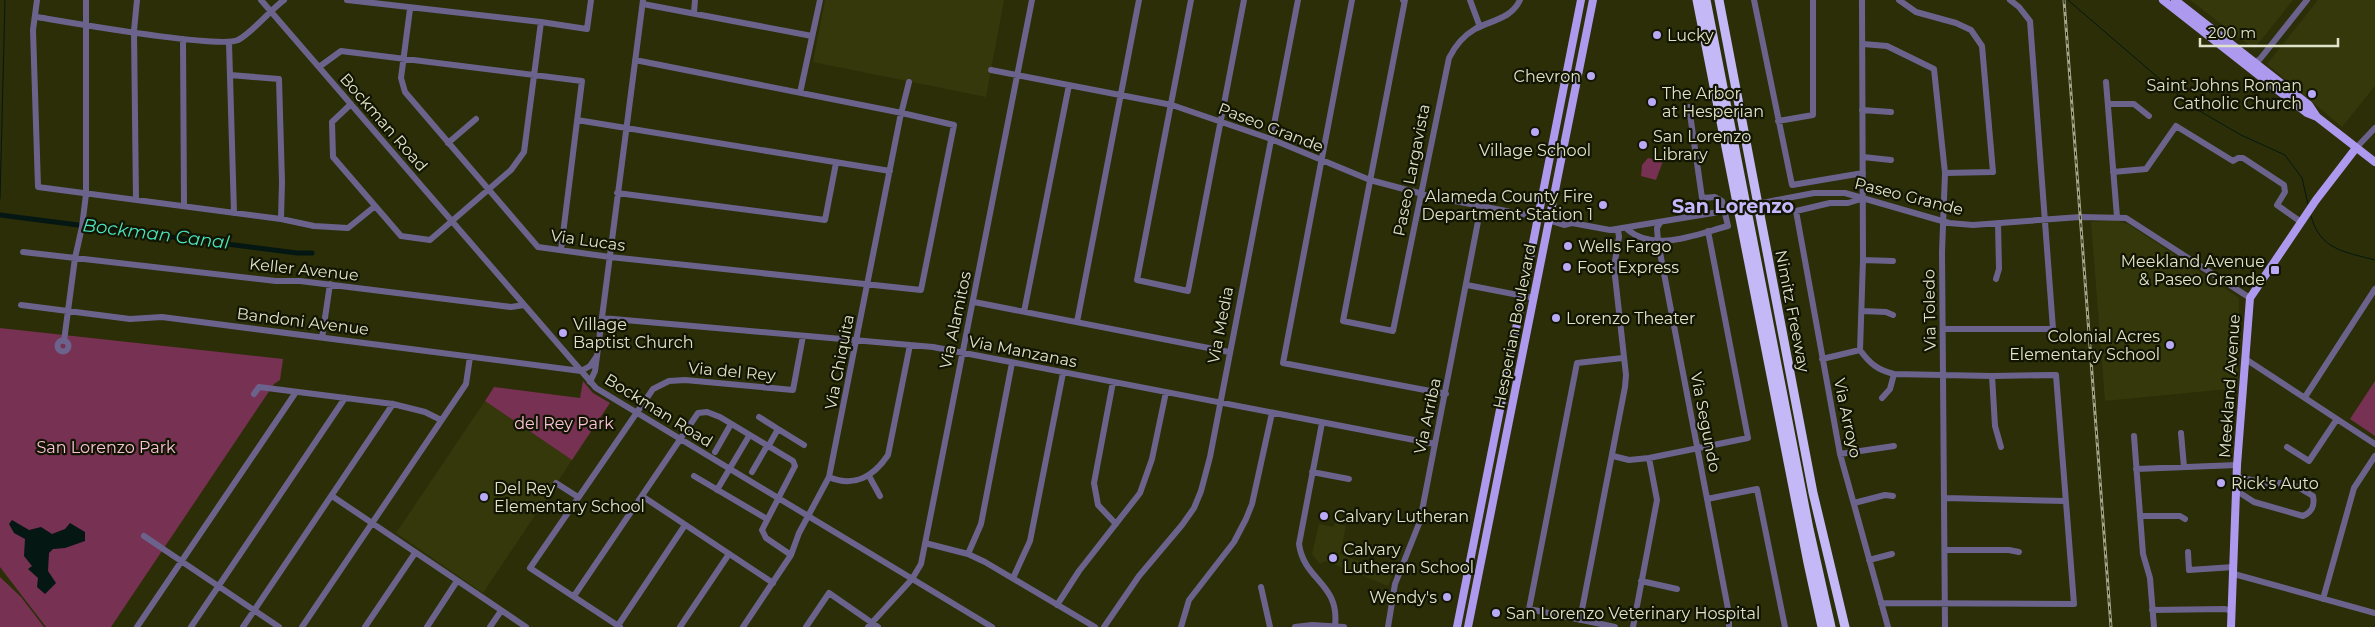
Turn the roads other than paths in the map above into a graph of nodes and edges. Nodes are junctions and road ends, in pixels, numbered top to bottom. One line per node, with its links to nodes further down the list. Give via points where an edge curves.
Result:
1 (37, 0): 38 (street)
2 (86, 0): 40 (street)
3 (137, 0): 42 (street)
4 (261, 0): 35 (street, Bockman Road)
5 (284, 0): 35 (street)
6 (347, 0): 34 (street)
7 (591, 0): 39 (street, via 587,29)
8 (695, 0): 36 (street)
9 (820, 0): 43 (street)
10 (1032, 0): 54 (street, Via Alamitos)
11 (1139, 0): 59 (street)
12 (1191, 0): 62 (street)
13 (1244, 0): 70 (street)
14 (1298, 0): 74 (street, Via Media)
15 (1352, 0): 79 (street)
16 (1403, 0): 86 (street)
17 (1470, 0): 41 (street)
18 (1520, 0): 41 (street, Paseo Largavista, via 1510,14)
19 (1581, 0): 97 (main road, Hesperian Boulevard)
20 (1593, 0): 100 (main road, Hesperian Boulevard)
21 (1692, 0): 37 (highway)
22 (1697, 0): 37 (highway, Nimitz Freeway)
23 (1706, 0): 286 (highway)
24 (1719, 0): 287 (highway, Nimitz Freeway, via 1813,492)
25 (1754, 0): 71 (street)
26 (1813, 0): 71 (street, via 1813,115)
27 (1862, 0): 46 (street)
28 (1899, 0): 85 (street, via 1916,12 1971,30 1982,46 1993,172)
29 (2010, 0): 103 (street, via 2030,21)
30 (2163, 0): 49 (main road)
31 (2175, 0): 49 (main road)
32 (2308, 0): 49 (street)
33 (643, 2): 36 (street); 48 (street)
34 (410, 8): 39 (street); 47 (street, Via Lucas)
35 (270, 10): 45 (street, via 242,36); 50 (street, Bockman Road)
36 (694, 13): 43 (street)
37 (1700, 14): 285 (highway, Nimitz Freeway)
38 (37, 17): 40 (street); 90 (street, via 33,30 38,187)
39 (541, 22): 53 (street)
40 (85, 24): 42 (street); 90 (street)
41 (1480, 27): 89 (street, Paseo Largavista, via 1464,37 1449,58)
42 (134, 31): 44 (street); 92 (street)
43 (812, 36): 58 (street)
44 (183, 39): 45 (street); 93 (street)
45 (229, 42): 52 (street)
46 (1863, 44): 64 (street); 85 (street, Via Toledo, via 1887,46 1934,69)
47 (404, 58): 50 (street, via 341,51); 53 (street); 75 (street, Via Lucas, via 401,78 405,92)
48 (635, 60): 58 (street); 72 (street)
49 (2252, 64): 76 (main road, via 2307,113 2317,117)
50 (319, 67): 60 (street, Bockman Road)
51 (991, 70): 54 (street, Paseo Grande)
52 (230, 75): 96 (street); 99 (street, via 279,79)
53 (535, 76): 69 (street, via 582,81); 87 (street, via 524,152 511,170)
54 (1018, 76): 57 (street, Paseo Grande); 125 (street, Via Alamitos)
55 (909, 82): 66 (street, Via Chiquita)
56 (2106, 82): 61 (street)
57 (1069, 85): 59 (street, Paseo Grande); 130 (street)
58 (800, 93): 66 (street)
59 (1122, 96): 62 (street, Paseo Grande); 133 (street)
60 (351, 104): 95 (street, via 332,122 332,157); 104 (street, Bockman Road)
61 (2108, 104): 67 (street, via 2134,104); 83 (street)
62 (1172, 105): 70 (street, Paseo Grande); 70 (street, via 1137,280 1188,292)
63 (1689, 107): 109 (street, via 1702,198 1715,197 1722,201 1728,226)
64 (1862, 110): 65 (street); 77 (street)
65 (1891, 112)
66 (902, 113): 82 (street, Via Chiquita); 119 (street, Via Lucas, via 954,125 921,290)
67 (2149, 116)
68 (476, 119): 75 (street)
69 (577, 120): 72 (street); 111 (street)
70 (1222, 121): 74 (street, Paseo Grande)
71 (1778, 121): 84 (street, via 1792,185)
72 (625, 128): 80 (street); 88 (street)
73 (2375, 128): 76 (street, Meekland Avenue)
74 (1271, 139): 79 (street, Paseo Grande); 141 (street, Via Media)
75 (448, 143): 87 (street, Via Lucas)
76 (2356, 148): 81 (main road); 101 (main road, Meekland Avenue)
77 (1863, 157): 78 (street); 84 (street)
78 (1891, 160)
79 (1321, 161): 86 (street, Paseo Grande); 159 (street, via 1283,363)
80 (836, 162): 82 (street); 88 (street, via 825,220)
81 (2375, 162)
82 (890, 171): 119 (street, Via Chiquita)
83 (2113, 172): 98 (street); 101 (street, via 2146,169 2176,126 2233,162 2243,158 2284,185 2285,192 2278,205)
84 (1862, 173): 91 (street)
85 (1945, 173): 102 (street, Via Toledo)
86 (1370, 180): 89 (street, Paseo Grande); 89 (street, Paseo Largavista, via 1343,321 1394,331)
87 (488, 191): 104 (street); 111 (street, Via Lucas, via 538,247)
88 (617, 193): 113 (street)
89 (1420, 193): 94 (street, Paseo Grande)
90 (86, 194): 92 (street); 114 (street)
91 (1862, 198): 102 (street, Paseo Grande); 105 (street, Paseo Grande, bridge, via 1829,192); 115 (street); 146 (street, Via Arroyo, via 1796,211)
92 (136, 200): 93 (street)
93 (184, 206): 96 (street)
94 (1482, 206): 97 (street, Paseo Grande); 120 (street, Via Arriba)
95 (374, 207): 99 (street, via 348,228 314,226); 104 (street, via 401,236 430,240)
96 (234, 213): 99 (street)
97 (1538, 217): 100 (street, Paseo Grande); 122 (main road, Hesperian Boulevard)
98 (2117, 217): 103 (street, Paseo Grande); 124 (street, Paseo Grande, via 2134,222)
99 (281, 219)
100 (1549, 219): 108 (street, Paseo Grande, via 1564,225 1572,223); 123 (main road, Hesperian Boulevard)
101 (2303, 219): 124 (main road, Meekland Avenue)
102 (1943, 221): 106 (street, Paseo Grande, via 1973,225); 134 (street, Via Toledo)
103 (2045, 221): 106 (street, Paseo Grande); 134 (street, via 2053,329)
104 (453, 222): 127 (street, Bockman Road)
105 (1660, 223): 107 (street, Paseo Grande); 110 (street, Via Segundo)
106 (1998, 223): 117 (street, via 1999,269)
107 (1627, 229): 108 (street, Paseo Grande); 110 (street, via 1636,237)
108 (1618, 230): 145 (street, via 1614,267)
109 (1708, 231): 110 (street); 184 (street, via 1748,438)
110 (1658, 242): 184 (street, Via Segundo)
111 (561, 250): 113 (street, Via Lucas)
112 (22, 252): 114 (street, Keller Avenue)
113 (610, 257): 119 (street, Via Lucas); 132 (street)
114 (75, 258): 118 (street, Keller Avenue); 128 (street)
115 (1863, 260): 116 (street); 129 (street)
116 (1893, 261)
117 (1996, 279)
118 (330, 284): 127 (street, Keller Avenue, via 511,307); 136 (street)
119 (868, 284): 137 (street, Via Chiquita)
120 (1467, 286): 122 (street); 159 (street, Via Arriba)
121 (2375, 289): 160 (street)
122 (1524, 296): 123 (street); 229 (main road, Hesperian Boulevard)
123 (1534, 298): 235 (main road, Hesperian Boulevard)
124 (2250, 298): 147 (main road, Meekland Avenue)
125 (974, 302): 130 (street); 142 (street, Via Alamitos)
126 (21, 305): 128 (street, Bandoni Avenue)
127 (524, 305): 149 (street, Bockman Road)
128 (68, 311): 136 (street, Bandoni Avenue, via 130,319 162,317); 138 (street)
129 (1862, 311): 131 (street); 140 (street)
130 (1024, 312): 133 (street)
131 (1893, 315)
132 (602, 318): 135 (street, Via Manzanas); 143 (street)
133 (1077, 322): 141 (street)
134 (1944, 329): 152 (street, Via Toledo)
135 (803, 336): 137 (street, Via Manzanas); 165 (street, Via del Rey, via 793,390 669,381 652,389)
136 (322, 338): 144 (street, Bandoni Avenue)
137 (857, 340): 139 (street, Via Manzanas); 198 (street, Via Chiquita)
138 (64, 341)
139 (910, 345): 142 (street, Via Manzanas); 197 (street, via 888,455)
140 (1860, 350): 146 (street); 151 (street, via 1880,370)
141 (1229, 352): 163 (street, Via Media)
142 (962, 353): 148 (street, Via Manzanas); 222 (street, Via Alamitos)
143 (597, 356): 149 (street, via 590,366); 154 (street)
144 (470, 357): 149 (street, Bandoni Avenue); 169 (street, via 466,384)
145 (1623, 358): 187 (street, via 1625,387); 254 (street, via 1577,363 1529,609)
146 (1822, 359): 186 (street, Via Arroyo)
147 (2246, 360): 160 (street); 190 (main road, Meekland Avenue)
148 (1012, 363): 150 (street, Via Manzanas); 228 (street, via 981,524)
149 (581, 371): 154 (street, Bockman Road)
150 (1063, 373): 155 (street, Via Manzanas); 236 (street, via 1030,541)
151 (1894, 374): 152 (street); 162 (street, via 1890,389)
152 (1943, 375): 153 (street); 209 (street, Via Toledo)
153 (1992, 376): 181 (street, via 1995,426); 212 (street, via 2056,375)
154 (590, 382): 165 (street, Bockman Road)
155 (1113, 382): 157 (street, Via Manzanas); 219 (street, via 1094,483 1098,505)
156 (296, 392): 158 (street, via 259,387); 161 (street); 233 (street)
157 (1166, 392): 163 (street, Via Manzanas); 219 (street, via 1146,479 1137,498)
158 (254, 394)
159 (1446, 394): 177 (street, Via Arriba)
160 (2305, 397): 168 (street)
161 (345, 398): 164 (street); 241 (street)
162 (1882, 398)
163 (1220, 403): 166 (street, Via Manzanas); 273 (street, Via Media, via 1208,468 1194,508 1139,576)
164 (393, 404): 169 (street, via 425,412); 204 (street)
165 (635, 413): 176 (street, Bockman Road); 208 (street, Via del Rey)
166 (1272, 413): 170 (street, Via Manzanas); 274 (street, via 1246,519 1234,542 1189,600)
167 (760, 417): 172 (street)
168 (2337, 419): 178 (street); 183 (street, via 2309,461)
169 (441, 420): 218 (street)
170 (1322, 423): 177 (street, Via Manzanas); 195 (street)
171 (731, 424): 174 (street); 176 (street, via 707,412 698,414); 185 (street)
172 (778, 429): 179 (street); 182 (street)
173 (2181, 433): 191 (street)
174 (749, 436): 182 (street); 193 (street)
175 (2134, 436): 192 (street)
176 (680, 440): 193 (street, Bockman Road); 205 (street)
177 (1435, 444): 278 (street, Via Arriba, via 1420,522 1396,584)
178 (2375, 444)
179 (804, 445)
180 (1894, 446): 186 (street)
181 (2001, 446)
182 (767, 447): 194 (street); 211 (street, via 793,461 796,466)
183 (2287, 447)
184 (1696, 448): 189 (street); 210 (street, Via Segundo)
185 (715, 452)
186 (1840, 454): 213 (street, Via Arroyo)
187 (1613, 456): 189 (street, via 1629,460); 254 (street)
188 (2375, 456): 245 (street, via 2354,488)
189 (1649, 458): 239 (street, via 1657,500)
190 (2238, 465): 191 (street); 199 (main road, Meekland Avenue)
191 (2184, 467): 192 (street)
192 (2136, 469): 214 (street)
193 (729, 470): 202 (street); 211 (street, Bockman Road)
194 (752, 472)
195 (1312, 472): 200 (street); 256 (street, via 1299,544 1307,567 1330,592 1334,602)
196 (694, 476): 202 (street)
197 (869, 476): 198 (street, via 847,481); 206 (street)
198 (829, 477): 215 (street, Via Chiquita)
199 (2237, 477): 203 (main road, Meekland Avenue); 203 (street, via 2271,484 2290,482 2313,496 2313,509 2303,516 2254,502)
200 (1349, 479)
201 (556, 483): 208 (street)
202 (717, 490): 216 (street)
203 (2237, 491): 234 (main road, Meekland Avenue)
204 (332, 496): 218 (street); 250 (street)
205 (642, 496): 220 (street); 244 (street)
206 (880, 496)
207 (1893, 496): 213 (street)
208 (578, 497): 244 (street, Via del Rey, via 530,568)
209 (1945, 498): 212 (street); 223 (street, Via Toledo)
210 (1707, 499): 283 (street, Via Segundo); 284 (street, via 1757,489)
211 (779, 500): 215 (street, Bockman Road); 216 (street)
212 (2065, 501): 246 (street, via 2074,604)
213 (1854, 503): 232 (street, Via Arroyo)
214 (2140, 516): 217 (street, via 2180,516); 249 (street)
215 (807, 517): 231 (street, Via Chiquita); 237 (street, Bockman Road)
216 (767, 519): 231 (street, via 762,535)
217 (2185, 519)
218 (372, 524): 226 (street); 261 (street)
219 (1116, 524): 248 (street)
220 (685, 525): 227 (street); 266 (street)
221 (144, 536): 233 (street)
222 (925, 543): 228 (street); 237 (street, Via Alamitos, via 920,568)
223 (1945, 550): 224 (street); 246 (street, Via Toledo)
224 (2019, 552)
225 (2188, 552): 234 (street, via 2189,570)
226 (415, 553): 238 (street); 262 (street)
227 (729, 554): 240 (street); 267 (street)
228 (968, 554): 236 (street)
229 (1472, 554): 235 (main road); 279 (main road, Hesperian Boulevard)
230 (1892, 554): 232 (street)
231 (791, 555): 240 (street, Via Chiquita)
232 (1869, 560): 247 (street, Via Arroyo)
233 (182, 562): 241 (street); 257 (street)
234 (2234, 571): 245 (street); 252 (main road, Meekland Avenue)
235 (1478, 574): 280 (main road, Hesperian Boulevard)
236 (1013, 578): 248 (street)
237 (912, 579): 255 (street, Via Alamitos); 271 (street, Bockman Road)
238 (457, 581): 251 (street); 263 (street)
239 (1641, 581): 243 (street); 282 (street)
240 (773, 583): 268 (street, Via Chiquita)
241 (218, 586): 250 (street); 258 (street)
242 (1261, 587): 275 (street)
243 (1677, 589)
244 (574, 596): 266 (street)
245 (2324, 599): 253 (street)
246 (1945, 602): 247 (street); 289 (street, Via Toledo)
247 (1881, 603): 288 (street, Via Arroyo)
248 (1057, 605): 272 (street)
249 (2152, 610): 252 (street); 290 (street)
250 (254, 611): 259 (street); 260 (street)
251 (501, 611): 264 (street); 265 (street)
252 (2231, 611): 291 (main road, Meekland Avenue)
253 (2375, 613)
254 (1580, 620): 281 (street)
255 (869, 625): 269 (street, via 829,593); 270 (street)
256 (1335, 626): 276 (street); 277 (street)
257 (138, 627)
258 (191, 627)
259 (243, 627)
260 (279, 627)
261 (302, 627)
262 (365, 627)
263 (427, 627)
264 (490, 627)
265 (526, 627)
266 (618, 627)
267 (680, 627)
268 (743, 627)
269 (806, 627)
270 (878, 627)
271 (992, 627)
272 (1095, 627)
273 (1104, 627)
274 (1181, 627)
275 (1270, 627)
276 (1295, 627)
277 (1344, 627)
278 (1388, 627)
279 (1458, 627)
280 (1468, 627)
281 (1615, 627)
282 (1633, 627)
283 (1729, 627)
284 (1785, 627)
285 (1822, 627)
286 (1831, 627)
287 (1845, 627)
288 (1888, 627)
289 (1945, 627)
290 (2154, 627)
291 (2231, 627)

